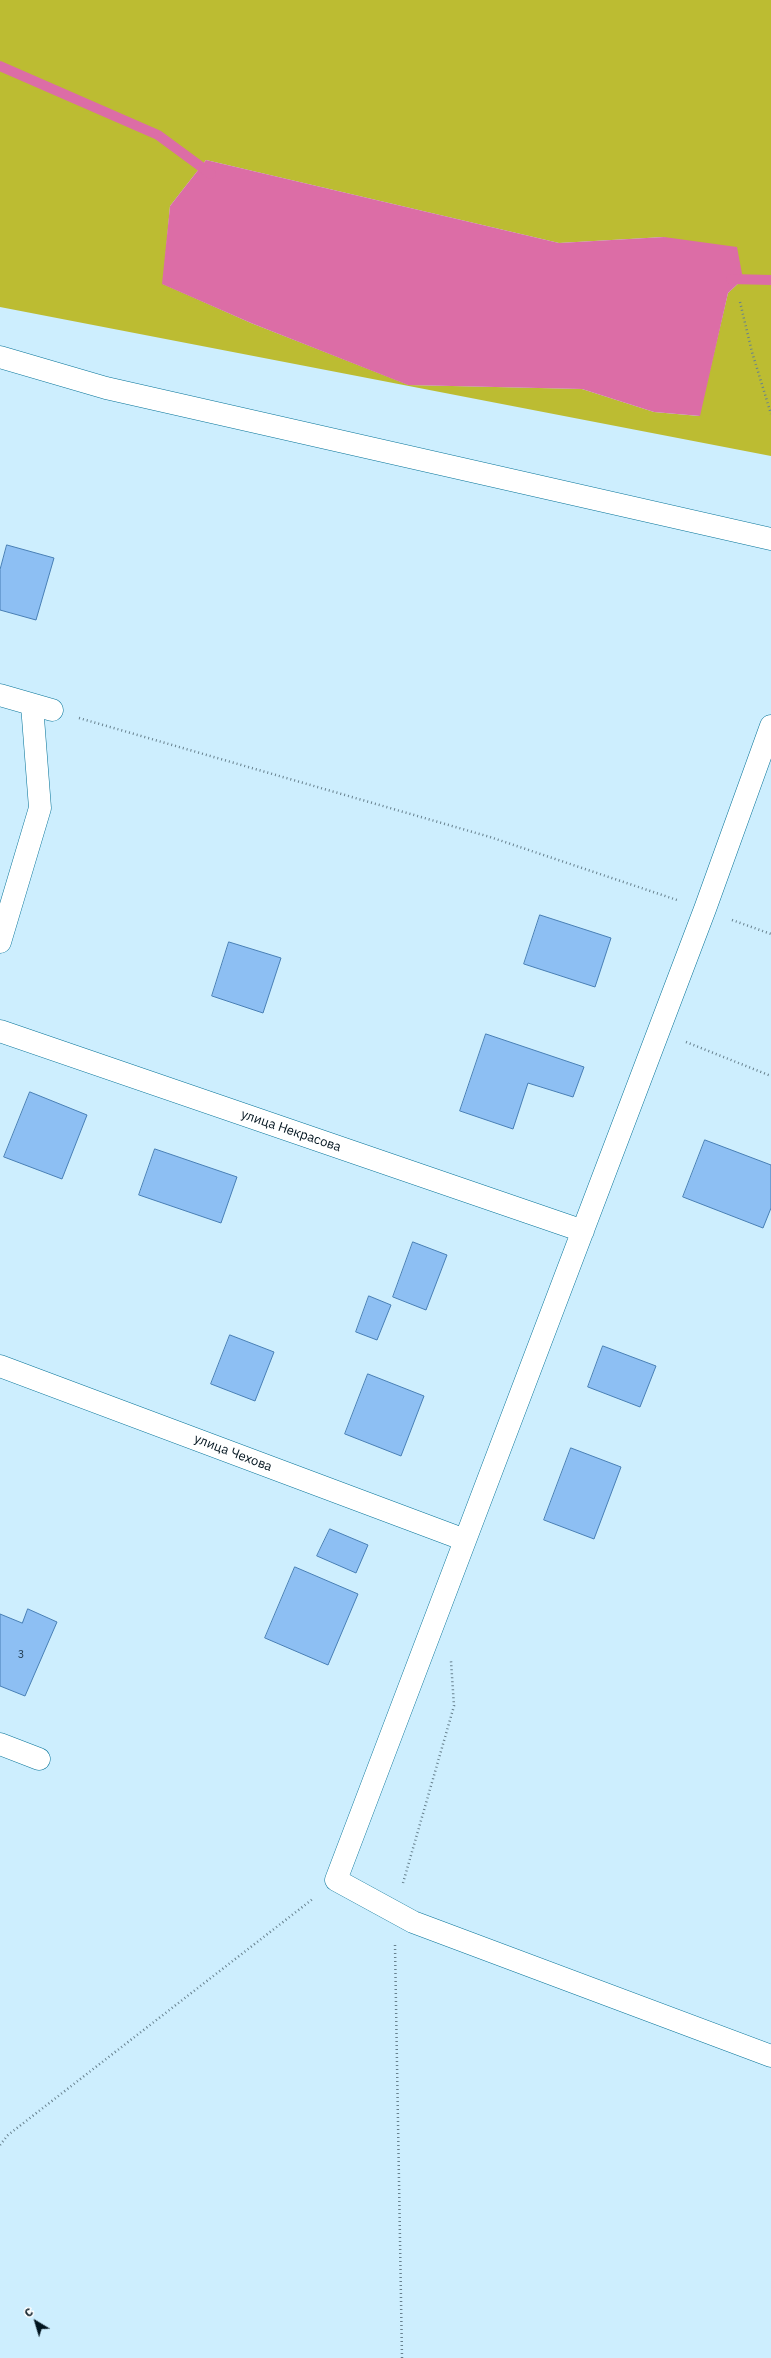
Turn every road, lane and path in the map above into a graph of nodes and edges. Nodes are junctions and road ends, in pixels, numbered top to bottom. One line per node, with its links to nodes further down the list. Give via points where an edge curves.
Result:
1 (740, 302): 3 (path)
2 (0, 357): 4 (lane, via 106,388)
3 (771, 414)
4 (771, 539)
5 (0, 695): 6 (lane)
6 (42, 707): 8 (path, via 490,837); 10 (lane, via 40,808)
7 (771, 726): 8 (lane)
8 (705, 910): 9 (path); 11 (lane)
9 (771, 934)
10 (0, 942)
11 (659, 1030): 13 (path); 14 (lane)
12 (0, 1031): 14 (lane, улица Некрасова)
13 (771, 1076)
14 (583, 1231): 16 (lane)
15 (0, 1366): 16 (lane, улица Чехова)
16 (465, 1540): 20 (lane)
17 (451, 1660): 21 (path, via 454,1706)
18 (0, 1744): 19 (lane)
19 (40, 1759)
20 (336, 1880): 21 (lane); 23 (path, via 8,2135)
21 (394, 1912): 22 (lane, via 413,1922); 24 (path)
22 (771, 2056)
23 (0, 2145)
24 (402, 2358)

